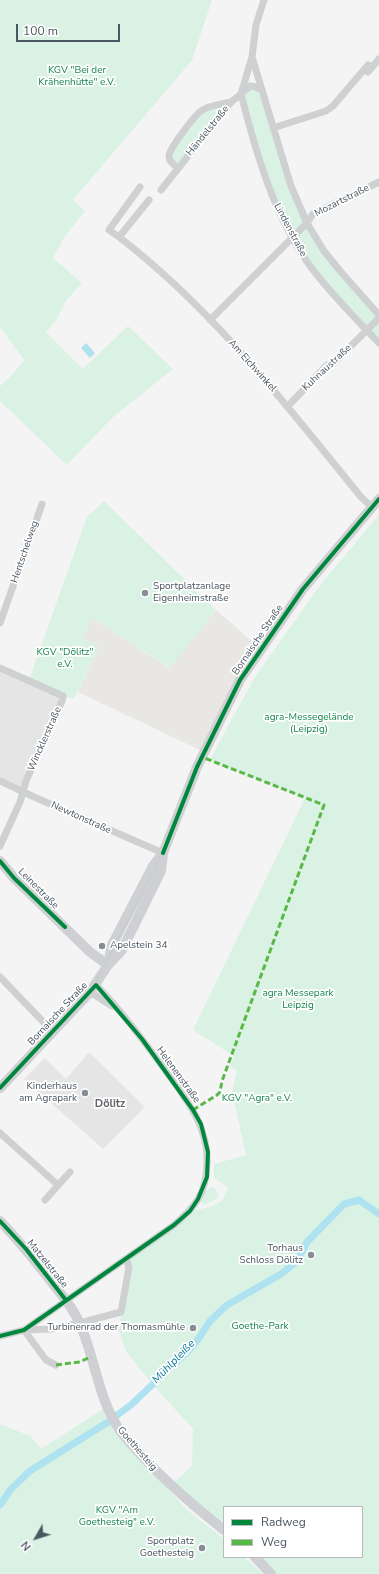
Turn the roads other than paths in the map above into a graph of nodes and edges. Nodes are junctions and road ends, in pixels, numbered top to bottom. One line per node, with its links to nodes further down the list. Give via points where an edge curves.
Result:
1 (264, 0): 2 (street, via 256,25)
2 (252, 57): 6 (street, Lindenstraße); 7 (street)
3 (379, 59): 5 (street)
4 (368, 65): 9 (street, via 326,111)
5 (368, 72)
6 (262, 90): 7 (street, Händelstraße, via 250,86); 9 (street, Lindenstraße)
7 (242, 94): 8 (street, Händelstraße); 17 (street, Lindenstraße, via 247,118 276,204)
8 (231, 102): 10 (street, Händelstraße); 10 (street, via 200,111 170,151 169,157)
9 (273, 128): 15 (street, Lindenstraße, via 291,186)
10 (178, 168): 13 (street, Händelstraße)
11 (379, 182): 15 (street, Mozartstraße, via 312,214)
12 (140, 187): 16 (street, Am Eichwinkel, via 109,230)
13 (161, 190)
14 (149, 200): 16 (street)
15 (307, 223): 17 (street, Mozartstraße); 18 (street, Lindenstraße, via 324,251)
16 (119, 237): 19 (street, Am Eichwinkel, via 190,299)
17 (292, 238): 19 (street, Mozartstraße); 20 (street, Lindenstraße, via 325,285)
18 (379, 316): 20 (street, Kuhnaustraße)
19 (210, 320): 22 (street, Am Eichwinkel)
20 (367, 330): 21 (street, Lindenstraße); 22 (street, Kuhnaustraße, via 335,362 327,365)
21 (379, 343)
22 (288, 406): 23 (street, Am Eichwinkel, via 361,497)
23 (376, 503): 30 (main road, Bornaische Straße, via 303,588 240,680 198,767)
24 (42, 504): 25 (street, Hentschelweg)
25 (0, 623)
26 (0, 668): 28 (street, Wincklerstraße, via 63,696)
27 (0, 780): 28 (street, Newtonstraße)
28 (23, 791): 29 (street, Wincklerstraße); 30 (street, Newtonstraße)
29 (0, 846)
30 (163, 853): 32 (main road, Bornaische Straße, via 161,871 122,950)
31 (0, 861): 32 (main road, Leinestraße, via 14,878 90,952)
32 (108, 964): 34 (main road, Bornaische Straße)
33 (0, 977): 35 (street)
34 (93, 989): 35 (main road, Bornaische Straße); 42 (street, Helenenstraße, via 118,1009 193,1110 201,1124 208,1152 207,1177 190,1211)
35 (53, 1032): 36 (main road, Bornaische Straße)
36 (0, 1088)
37 (0, 1133): 39 (street)
38 (70, 1172): 39 (street)
39 (58, 1185): 40 (street)
40 (45, 1200)
41 (0, 1222): 43 (main road, Matzelstraße, via 26,1249)
42 (126, 1259): 43 (street); 44 (street, via 129,1267 121,1312)
43 (65, 1300): 44 (main road, Goethesteig); 45 (street)
44 (80, 1323): 45 (street, via 51,1329); 48 (main road, Goethesteig, via 107,1406 128,1441 188,1502)
45 (24, 1330): 46 (street); 47 (street, via 46,1360)
46 (0, 1336)
47 (56, 1365)
48 (223, 1529)
49 (255, 1558): 50 (main road)
50 (272, 1574)

